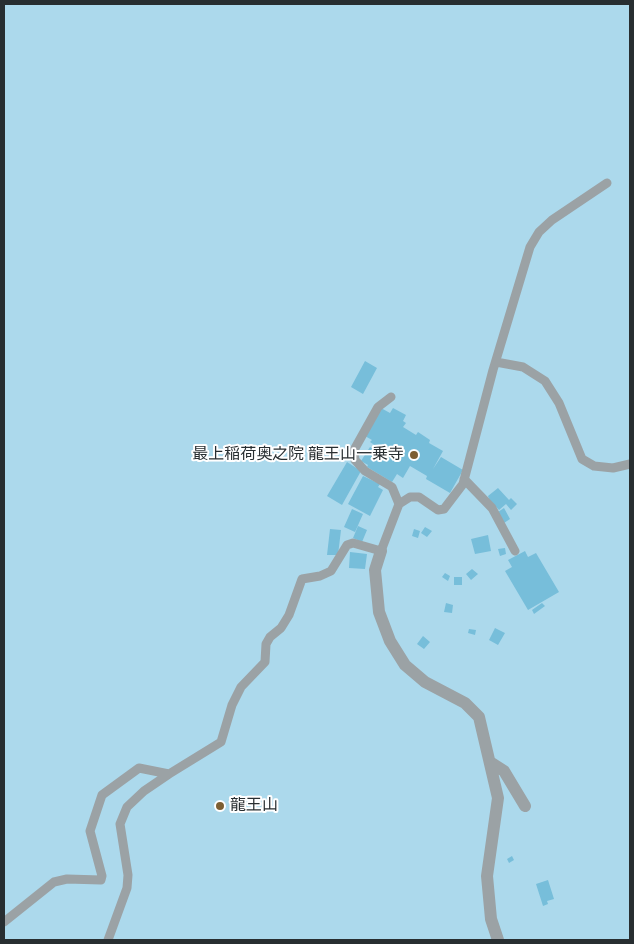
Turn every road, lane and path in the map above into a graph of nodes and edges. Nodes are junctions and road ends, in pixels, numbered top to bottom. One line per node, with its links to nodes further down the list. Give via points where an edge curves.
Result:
1 (607, 183): 2 (lane, via 539,232 530,247)
2 (496, 362): 4 (lane, via 524,367 544,381 559,403 582,459 594,466 613,468); 5 (lane)
3 (391, 397): 6 (lane, via 378,407 354,450 355,460 365,471 392,487)
4 (630, 464)
5 (464, 479): 6 (lane, via 444,509 438,510 418,497 410,497); 8 (lane, via 492,508)
6 (399, 504): 7 (lane)
7 (381, 551): 9 (street, via 374,570 379,612 390,641 412,671 425,682 465,703 479,717); 10 (lane, via 353,543 347,545 330,571 302,579 289,615 266,644 264,662 241,687 232,705 221,742)
8 (514, 551)
9 (490, 762): 11 (street, via 504,771); 14 (street, via 498,798 487,876 491,919)
10 (169, 774): 12 (lane, via 139,768 102,795 90,831 101,880 54,882); 13 (lane, via 144,790 127,807 120,824 127,888)
11 (525, 806)
12 (4, 922)
13 (108, 940)
14 (498, 940)

